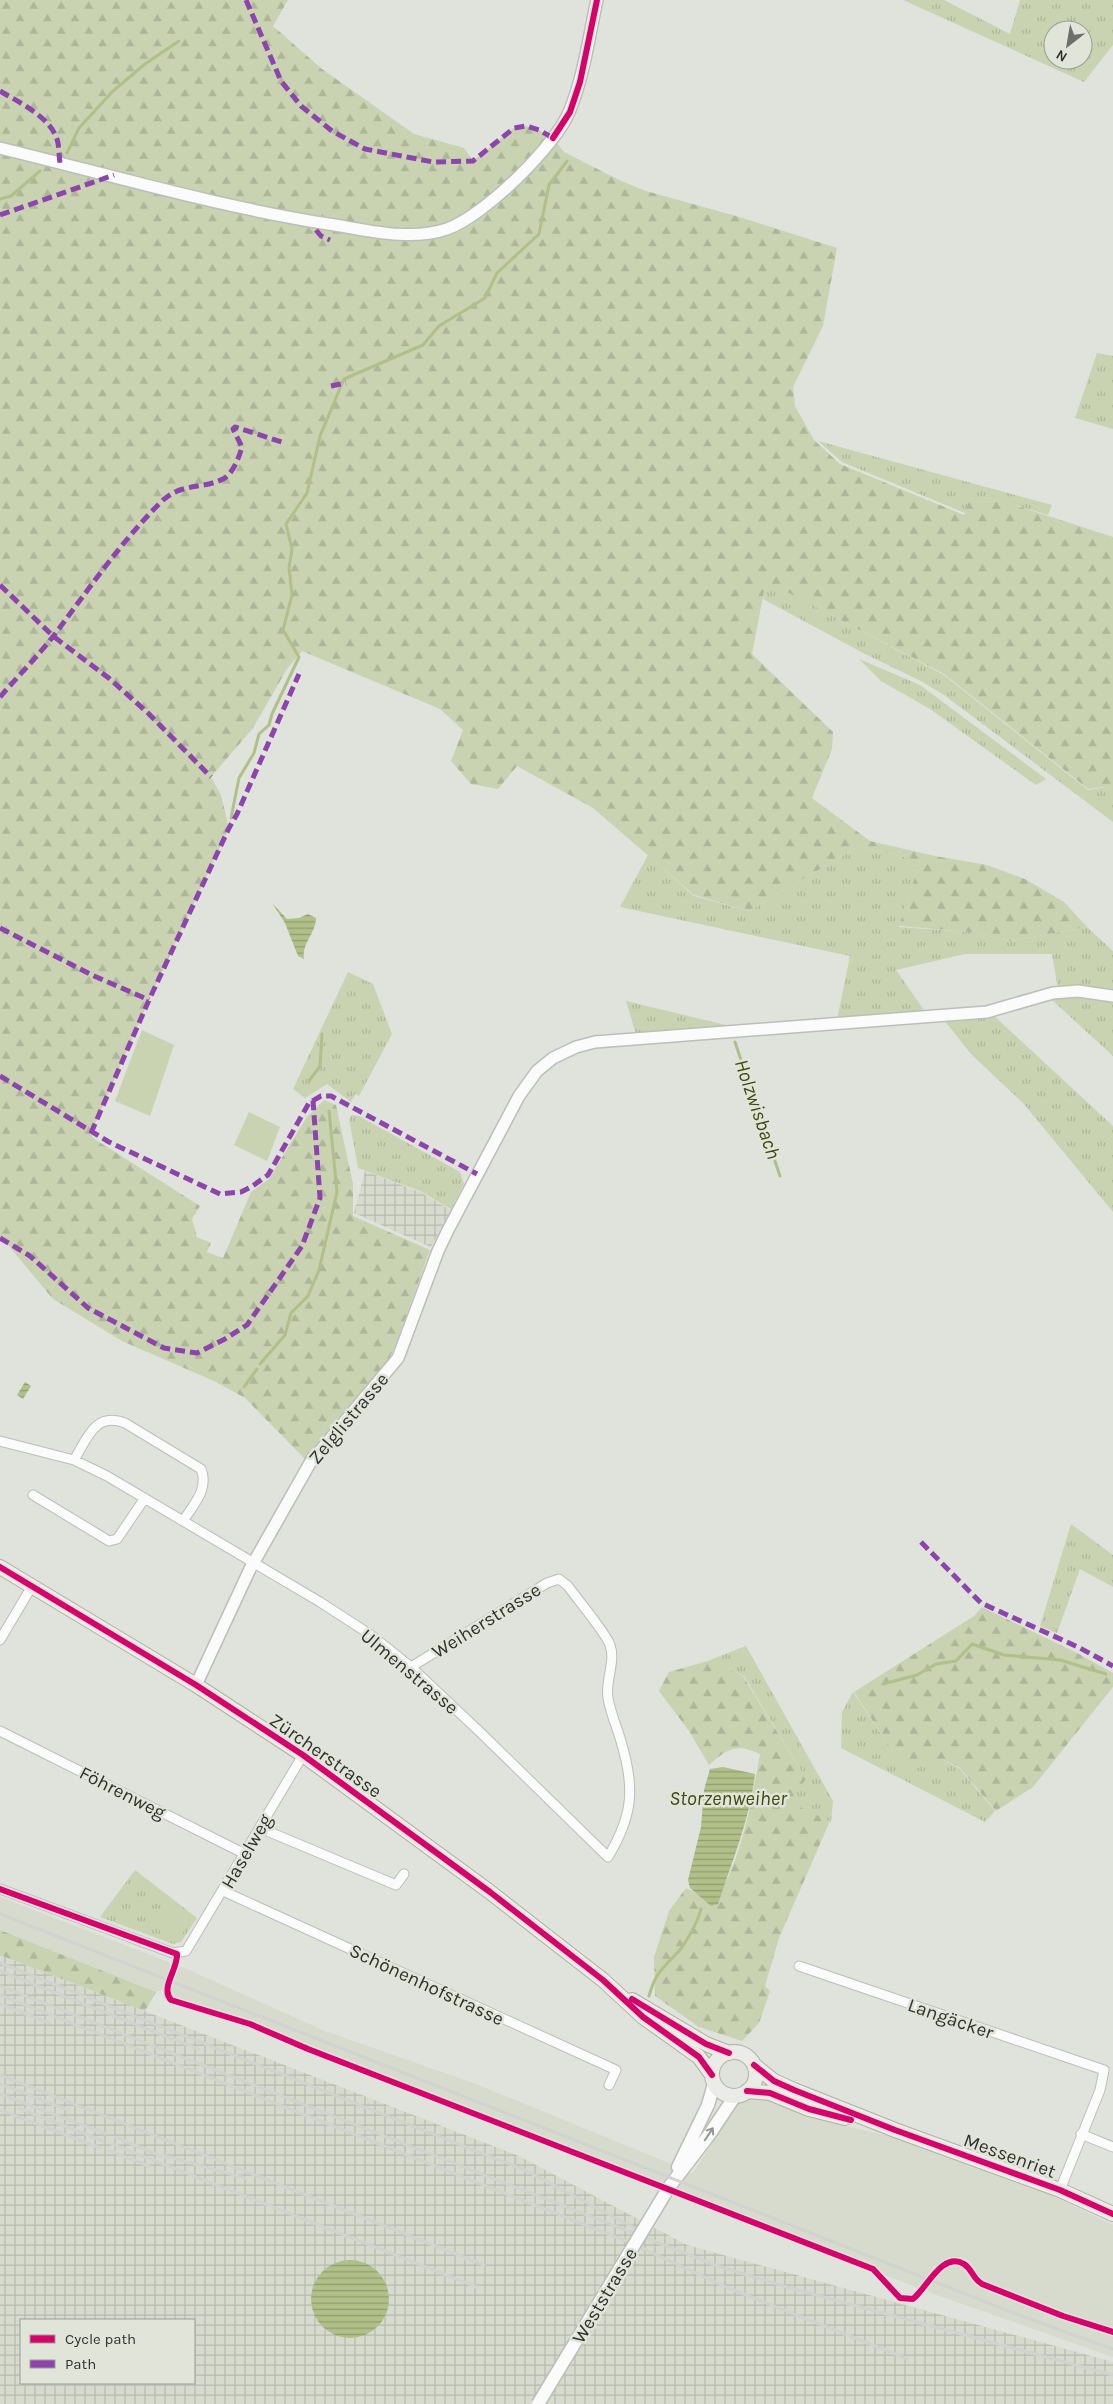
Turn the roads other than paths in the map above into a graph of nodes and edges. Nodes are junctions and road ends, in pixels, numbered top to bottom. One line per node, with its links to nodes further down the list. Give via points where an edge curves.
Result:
1 (597, 0): 2 (street, via 580,82 570,112 553,138 506,188 466,220 447,229 420,234 375,232 314,222 224,205)
2 (0, 148)
3 (1113, 996): 9 (street, Zelglistrasse, via 1053,993 987,1012 631,1038 576,1047 553,1058 537,1071 519,1096 477,1174 438,1251 398,1358 313,1457)
4 (0, 1441): 5 (street, Ulmenstrasse)
5 (74, 1460): 7 (street, Ulmenstrasse); 8 (street, via 95,1425 107,1420 125,1423 201,1469 202,1490)
6 (33, 1495): 7 (street, via 109,1541 117,1539)
7 (145, 1498): 8 (street, Ulmenstrasse)
8 (183, 1521): 9 (street, Ulmenstrasse)
9 (253, 1563): 13 (street, Ulmenstrasse, via 371,1635); 14 (street, Zelglistrasse)
10 (0, 1566): 11 (main road, Zürcherstrasse)
11 (32, 1586): 12 (street); 14 (main road, Zürcherstrasse)
12 (0, 1640)
13 (411, 1667): 19 (street, Ulmenstrasse); 19 (street, Weiherstrasse, via 547,1583 559,1579 568,1586 610,1644 612,1659 607,1678 608,1697 630,1781 629,1812 622,1833)
14 (196, 1685): 16 (main road, Zürcherstrasse)
15 (0, 1731): 18 (street, Föhrenweg)
16 (303, 1755): 17 (street, Haselweg); 24 (main road, Zürcherstrasse, via 490,1892)
17 (260, 1828): 18 (street, Haselweg); 20 (street, via 396,1885)
18 (245, 1854): 22 (street, Haselweg)
19 (608, 1857)
20 (404, 1874)
21 (0, 1889): 22 (street, Haselweg, via 173,1953 189,1948)
22 (223, 1891): 29 (street, Schönenhofstrasse, via 616,2070)
23 (799, 1966): 27 (street, Langäcker)
24 (618, 1992): 25 (main road, Zürcherstrasse, via 706,2044); 28 (main road, Zürcherstrasse, via 643,2017 699,2057)
25 (729, 2052): 26 (main road, Messenriet, via 746,2056); 28 (main road, via 718,2058 712,2068)
26 (754, 2065): 30 (main road, via 755,2080); 31 (main road, Messenriet, via 774,2080)
27 (1109, 2070): 32 (street, Langäcker)
28 (713, 2080): 30 (main road, Messenriet, via 723,2093); 34 (main road, Weststrasse, via 708,2105)
29 (609, 2085)
30 (741, 2094): 31 (main road, Messenriet, via 761,2090 808,2109); 34 (main road, Weststrasse, one-way to 30)
31 (838, 2112): 35 (main road, Messenriet)
32 (1081, 2134): 33 (street); 35 (street, Langäcker)
33 (1113, 2147)
34 (669, 2187): 37 (main road, Weststrasse, bridge)
35 (1060, 2190): 36 (main road, Messenriet)
36 (1113, 2214)
37 (538, 2404)

